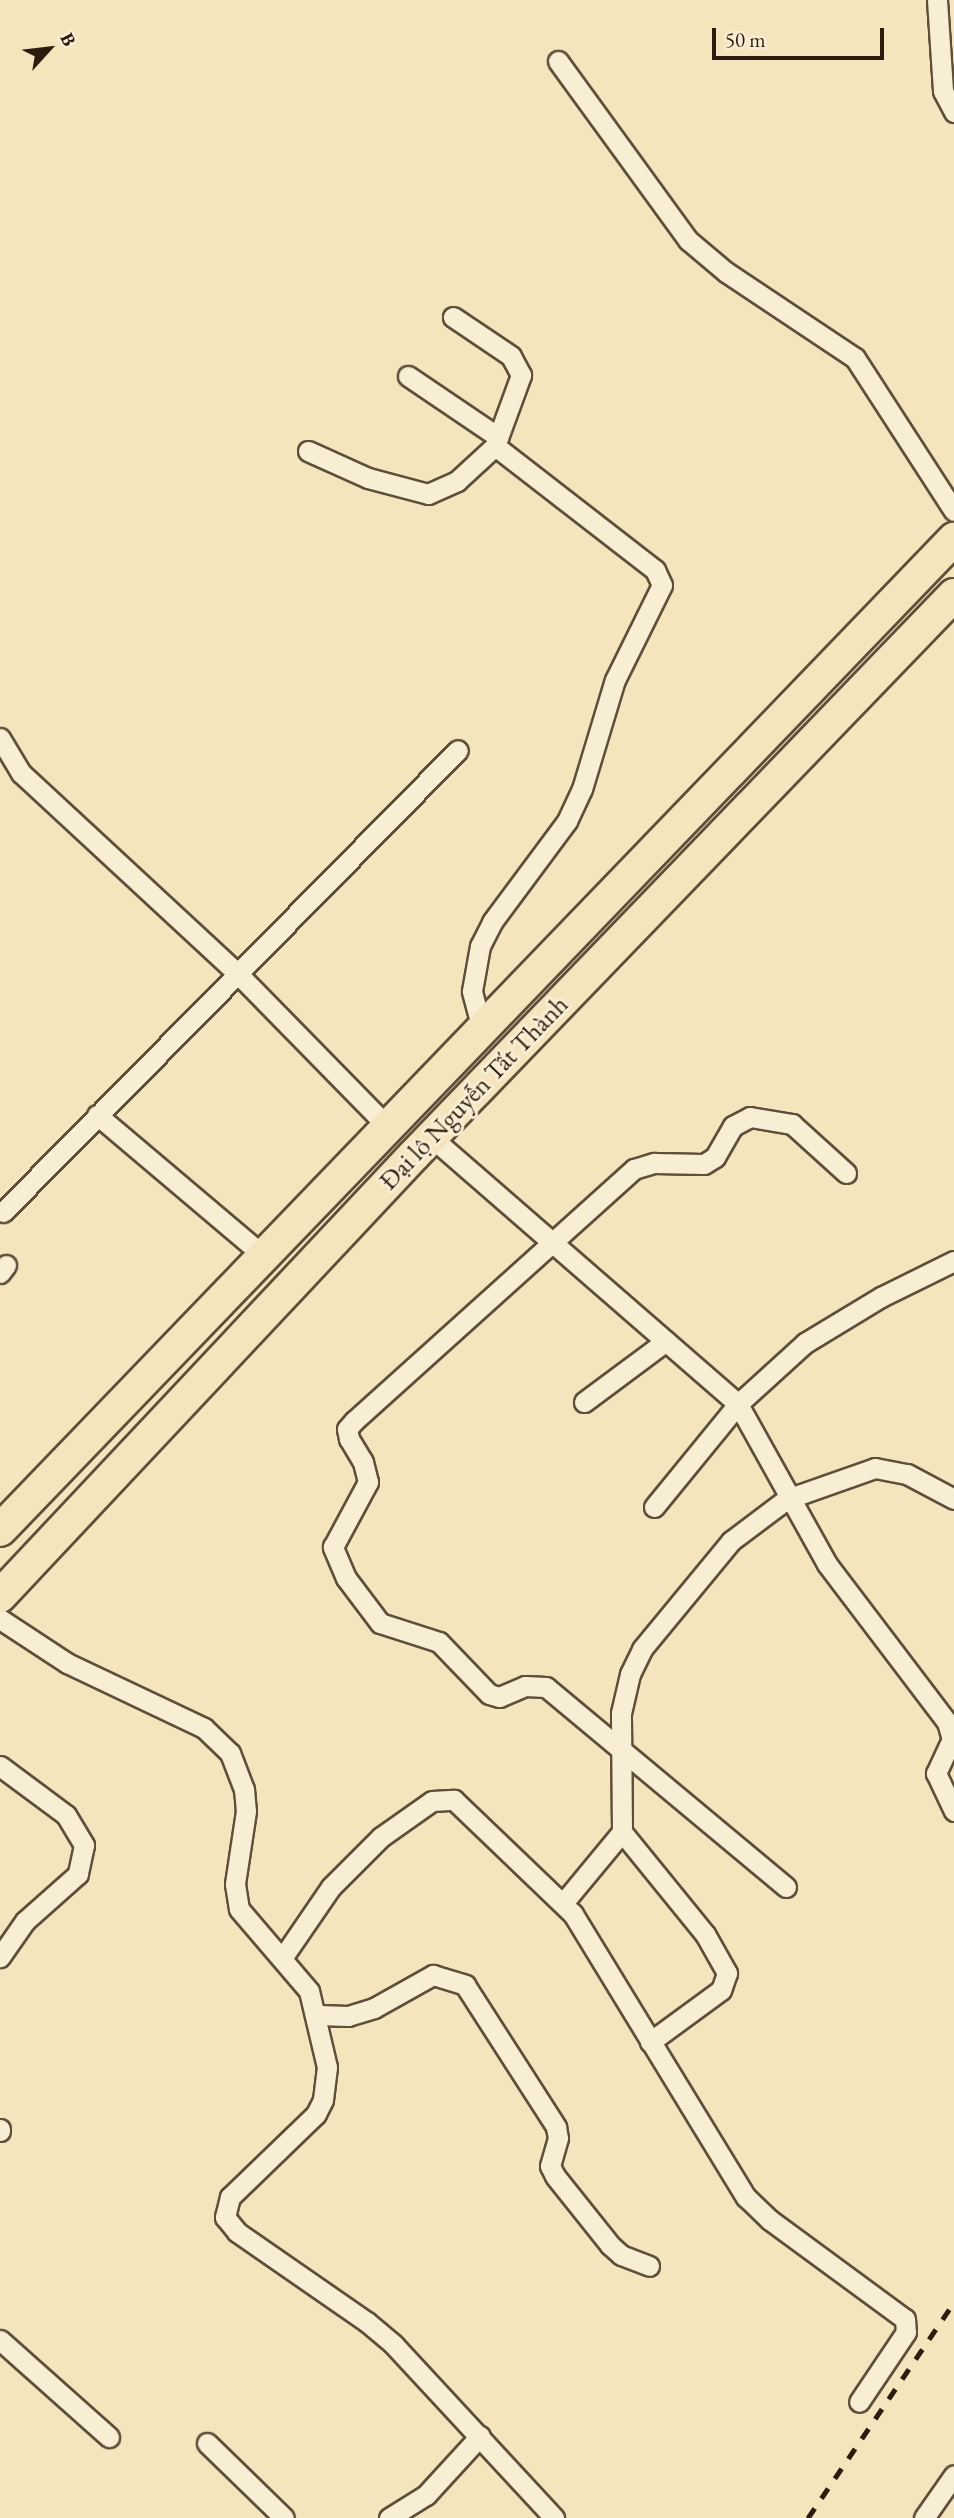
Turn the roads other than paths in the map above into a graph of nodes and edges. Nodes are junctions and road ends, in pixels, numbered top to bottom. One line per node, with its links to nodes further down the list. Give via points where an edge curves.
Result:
1 (937, 0): 3 (street, via 943,91)
2 (558, 61): 8 (street, via 688,240 726,272 855,358)
3 (954, 112)
4 (453, 317): 6 (street, via 511,356 520,368 522,375)
5 (408, 376): 6 (street)
6 (497, 441): 7 (street, via 457,481 428,494 368,478); 14 (street, via 655,570 662,585 611,688 582,789 567,821 492,922 480,946 472,991)
7 (308, 451)
8 (954, 511)
9 (954, 539): 14 (main road, Đại lộ Nguyễn Tất Thành)
10 (954, 595): 17 (main road, Đại lộ Nguyễn Tất Thành)
11 (0, 738): 13 (street, via 21,773)
12 (458, 750): 13 (street)
13 (239, 975): 15 (street); 16 (street)
14 (482, 1029): 16 (main road, Đại lộ Nguyễn Tất Thành)
15 (97, 1115): 19 (street); 21 (street)
16 (388, 1128): 17 (main road); 21 (main road, Đại lộ Nguyễn Tất Thành)
17 (423, 1146): 20 (street); 30 (main road, Đại lộ Nguyễn Tất Thành)
18 (846, 1173): 20 (street, via 792,1124 750,1117 733,1126 715,1157 704,1164 654,1163 634,1169)
19 (3, 1212)
20 (550, 1240): 23 (street); 31 (street, via 347,1429 368,1482 333,1547 346,1578 380,1623 439,1642 489,1694 499,1697 525,1686 546,1687)
21 (264, 1256): 29 (main road, Đại lộ Nguyễn Tất Thành)
22 (954, 1261): 25 (street, via 881,1297 805,1343)
23 (666, 1341): 24 (street); 25 (street)
24 (583, 1402)
25 (738, 1404): 26 (street); 28 (street)
26 (787, 1499): 27 (street, via 875,1468 907,1474); 31 (street, via 731,1541 642,1649 624,1692); 33 (street, via 827,1564 947,1722 952,1740 936,1773)
27 (954, 1499)
28 (654, 1507)
29 (0, 1530)
30 (1, 1597): 38 (street, via 67,1663 218,1738 238,1768 244,1789 246,1811 235,1884 239,1909)
31 (623, 1749): 34 (street); 35 (street)
32 (0, 1766): 37 (street, via 66,1815 84,1845 78,1874 25,1921)
33 (954, 1811)
34 (622, 1832): 36 (street); 40 (street, via 705,1934 727,1973 721,1990)
35 (786, 1887)
36 (564, 1902): 38 (street, via 454,1800 440,1798 381,1837 352,1864); 40 (street)
37 (0, 1957)
38 (283, 1957): 39 (street, via 309,1991)
39 (318, 2015): 41 (street, via 348,2017 374,2008 433,1975 465,1985 556,2127 558,2138 550,2166 555,2176 610,2245 631,2261); 44 (street, via 327,2067 323,2100 316,2114 230,2197 225,2217 237,2232 368,2322)
40 (650, 2042): 43 (street, via 746,2197 770,2220 905,2319 906,2332)
41 (649, 2266)
42 (0, 2340): 45 (street)
43 (859, 2403)
44 (480, 2436): 49 (street, via 426,2495); 50 (street)
45 (109, 2437)
46 (207, 2443): 48 (street)
47 (954, 2475): 51 (street)
48 (284, 2518)
49 (389, 2518)
50 (554, 2518)
51 (924, 2518)

